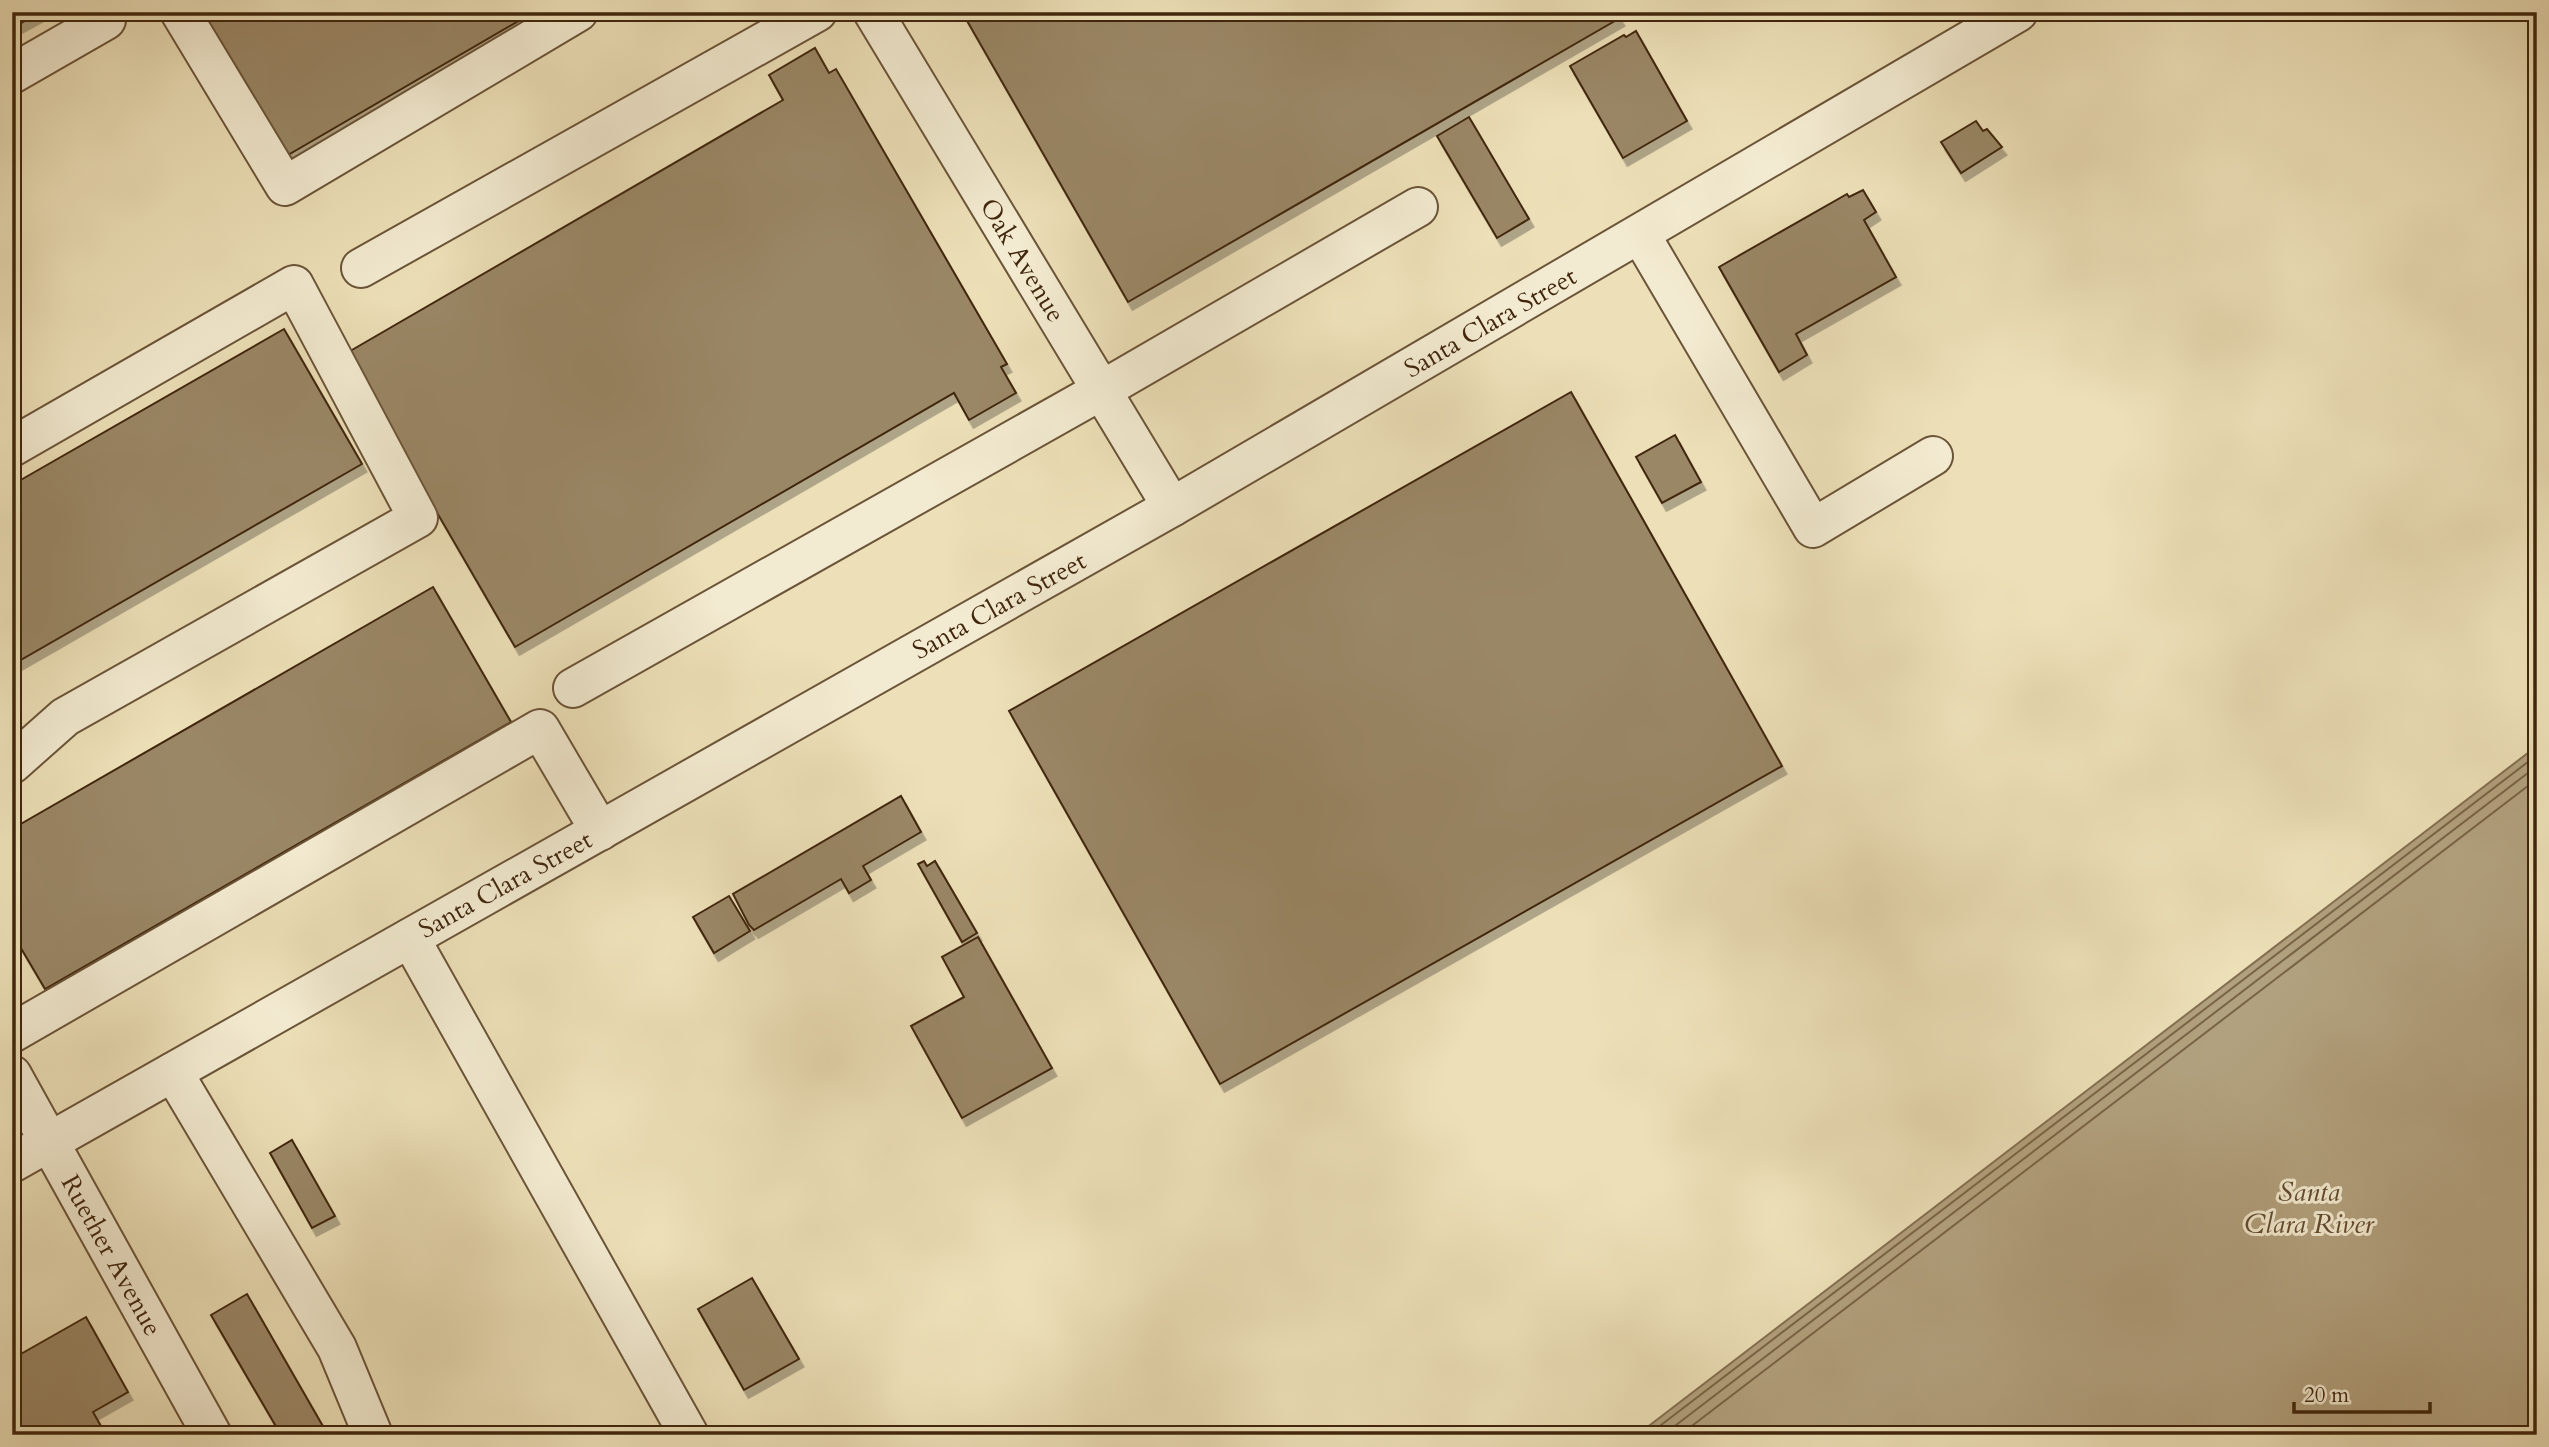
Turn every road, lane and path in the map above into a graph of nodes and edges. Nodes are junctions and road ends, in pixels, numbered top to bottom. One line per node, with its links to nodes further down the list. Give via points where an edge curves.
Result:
1 (180, 12): 2 (street, via 285,186)
2 (578, 12)
3 (817, 12): 10 (street)
4 (873, 12): 11 (street, Oak Avenue)
5 (2018, 12): 9 (street, Santa Clara Street)
6 (106, 20): 7 (street)
7 (12, 75)
8 (1418, 206): 11 (street)
9 (1640, 234): 13 (street, via 1813,528); 14 (street, Santa Clara Street)
10 (361, 268)
11 (1102, 390): 14 (street, Oak Avenue); 15 (street)
12 (12, 447): 16 (street, via 294,285 418,518)
13 (1933, 456)
14 (1172, 507): 19 (street, Santa Clara Street)
15 (573, 688)
16 (65, 717): 17 (street); 18 (street)
17 (12, 729)
18 (12, 764)
19 (600, 831): 20 (street, Santa Clara Street); 21 (street, via 540,729)
20 (410, 938): 22 (street, Santa Clara Street); 28 (street)
21 (12, 1033)
22 (173, 1072): 24 (street, Santa Clara Street); 27 (street, via 337,1348)
23 (12, 1075): 24 (street, Ruether Avenue)
24 (50, 1141): 25 (street, Santa Clara Street); 26 (street, Ruether Avenue)
25 (12, 1163)
26 (212, 1435)
27 (373, 1435)
28 (689, 1435)

